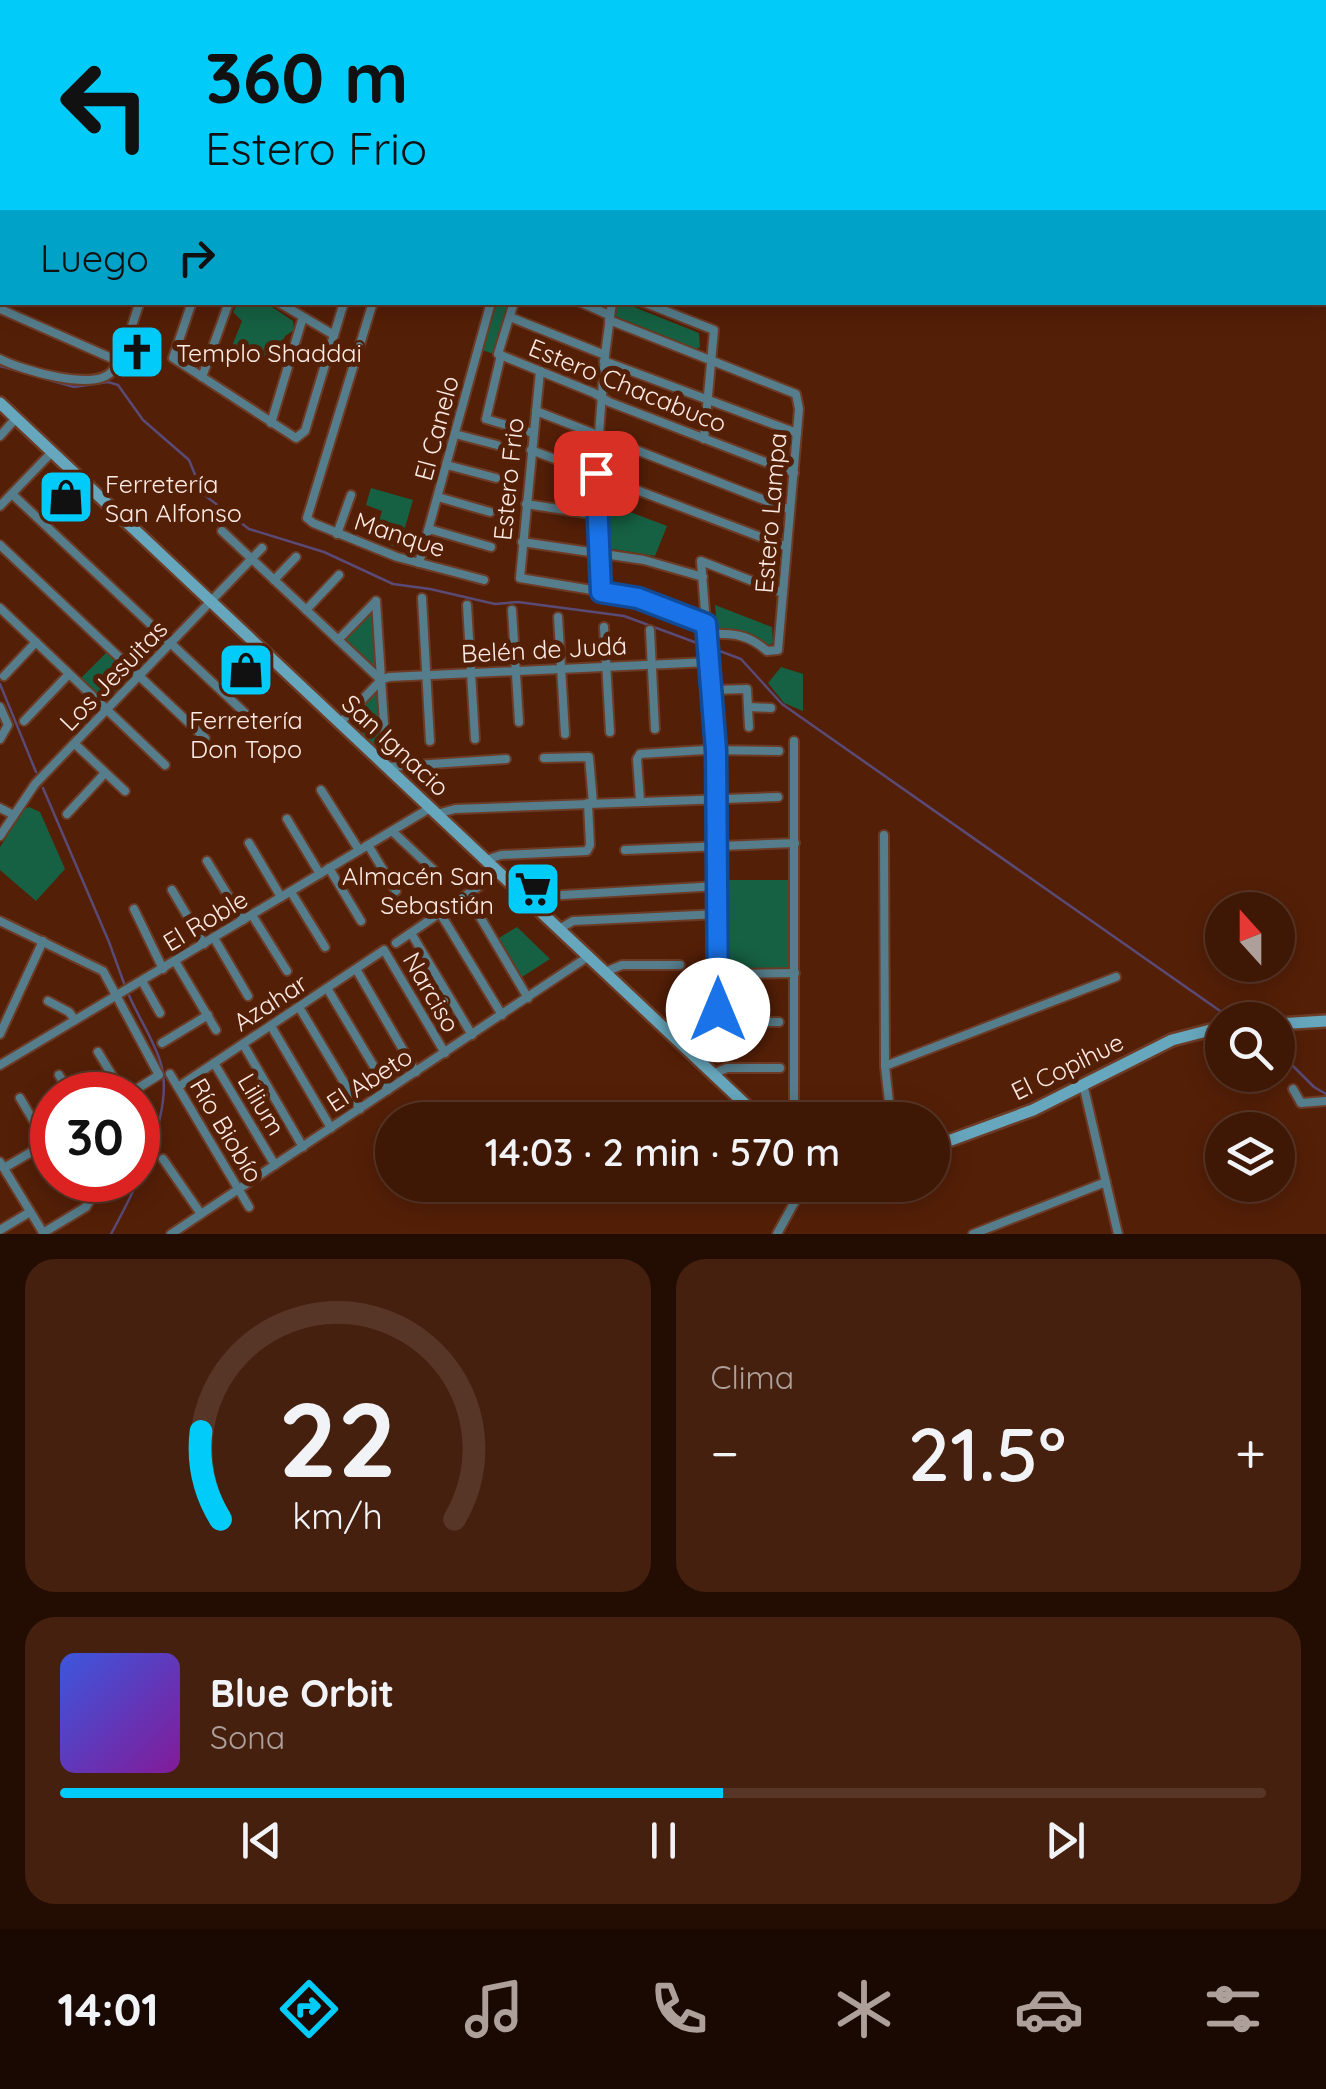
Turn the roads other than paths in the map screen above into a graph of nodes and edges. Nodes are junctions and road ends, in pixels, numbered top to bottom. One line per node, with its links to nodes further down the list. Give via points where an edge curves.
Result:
1 (139, 305): 20 (street)
2 (191, 305): 23 (street, via 172,356)
3 (228, 305): 23 (street)
4 (283, 305): 13 (street)
5 (343, 305): 16 (street)
6 (372, 305): 53 (street, Manque, via 307,518)
7 (491, 305): 31 (street, El Canelo)
8 (513, 305): 14 (street, Estero Chacabuco)
9 (586, 305): 15 (street)
10 (611, 305): 15 (street)
11 (652, 305): 21 (street, via 714,330)
12 (0, 309): 20 (street)
13 (303, 317): 16 (street); 29 (street)
14 (510, 317): 17 (street, Estero Chacabuco); 18 (street)
15 (609, 317): 18 (street); 21 (street)
16 (334, 335): 29 (street, via 305,431 298,437)
17 (501, 356): 22 (street, Estero Chacabuco); 32 (street, via 486,419)
18 (604, 358): 24 (street); 25 (street)
19 (0, 359): 20 (street, via 101,380)
20 (118, 360)
21 (711, 360): 25 (street); 30 (street, Estero Lampa, via 796,394)
22 (540, 371): 24 (street, Estero Chacabuco); 27 (street, Estero Frio)
23 (202, 376): 29 (street)
24 (601, 397): 33 (street); 35 (street, Estero Chacabuco)
25 (708, 400): 30 (street); 35 (street)
26 (0, 403): 28 (main road, San Ignacio)
27 (536, 410): 32 (street, Estero Frio); 33 (street)
28 (16, 418): 34 (street); 38 (main road, San Ignacio)
29 (271, 423)
30 (797, 433): 40 (street, Estero Lampa)
31 (455, 434): 36 (street); 39 (street, El Canelo)
32 (533, 434): 37 (street, Estero Frio)
33 (598, 434): 41 (street); 48 (street)
34 (0, 436)
35 (704, 439): 40 (street, Estero Chacabuco)
36 (497, 445)
37 (532, 450): 41 (street); 46 (street, Estero Frio)
38 (52, 452): 43 (street); 70 (main road, San Ignacio)
39 (447, 464): 42 (street); 45 (street, El Canelo)
40 (794, 472): 48 (street, Estero Lampa)
41 (596, 473): 50 (street); 56 (street)
42 (496, 478)
43 (12, 494): 47 (street); 81 (street)
44 (351, 495): 53 (street)
45 (438, 497): 49 (street); 51 (street, El Canelo)
46 (526, 504): 50 (street); 54 (street, Estero Frio)
47 (0, 506)
48 (790, 510): 56 (street, Estero Lampa)
49 (490, 512)
50 (597, 515): 59 (street)
51 (429, 529): 57 (street); 62 (street, El Canelo)
52 (222, 531): 61 (street)
53 (338, 534): 62 (street, Manque)
54 (522, 542): 59 (street); 67 (street, Estero Frio, via 520,578)
55 (0, 545): 90 (street)
56 (787, 546): 68 (street, Estero Lampa)
57 (491, 547)
58 (262, 548): 61 (street, Los Jesuitas)
59 (599, 552): 64 (street); 67 (street)
60 (296, 557): 65 (street)
61 (252, 559): 65 (street); 70 (street, Los Jesuitas)
62 (419, 563): 66 (street, Manque)
63 (339, 575): 73 (street)
64 (703, 577): 68 (street, via 702,561); 77 (street)
65 (274, 580): 73 (street)
66 (484, 580)
67 (601, 592): 77 (street, Estero Frio, via 638,598)
68 (783, 593): 77 (street, Estero Lampa, via 776,652 739,634)
69 (422, 598): 91 (street)
70 (211, 601): 81 (street, Los Jesuitas); 101 (main road, San Ignacio)
71 (467, 606): 87 (street)
72 (0, 608): 80 (street)
73 (306, 610): 79 (street)
74 (512, 610): 86 (street)
75 (558, 617): 85 (street)
76 (604, 627): 84 (street)
77 (706, 629): 82 (street)
78 (650, 630): 83 (street)
79 (338, 640): 92 (street); 92 (street, via 376,601)
80 (36, 642): 88 (street); 89 (street)
81 (170, 644): 90 (street, Los Jesuitas); 98 (street)
82 (709, 662): 83 (street, Belén de Judá); 93 (street)
83 (652, 664): 84 (street, Belén de Judá); 103 (street)
84 (606, 666): 85 (street, Belén de Judá); 104 (street)
85 (561, 669): 86 (street, Belén de Judá); 105 (street)
86 (516, 672): 87 (street, Belén de Judá); 100 (street)
87 (471, 673): 91 (street, Belén de Judá); 108 (street)
88 (69, 674): 97 (street); 99 (street)
89 (4, 676)
90 (139, 676): 97 (street, Los Jesuitas); 106 (street)
91 (426, 676): 92 (street, Belén de Judá); 111 (street)
92 (381, 680): 101 (street); 109 (street)
93 (712, 690): 95 (street, via 747,690); 113 (street)
94 (0, 707): 107 (street, via 8,725)
95 (749, 708): 96 (street); 102 (street)
96 (770, 708)
97 (107, 710): 112 (street, Los Jesuitas); 117 (street)
98 (246, 714)
99 (24, 721)
100 (520, 722)
101 (340, 723): 118 (main road, San Ignacio)
102 (749, 727)
103 (655, 729)
104 (610, 732)
105 (566, 734)
106 (204, 738)
107 (0, 739)
108 (475, 739)
109 (385, 740)
110 (794, 740): 135 (street)
111 (430, 741)
112 (74, 744): 119 (street); 129 (street, Los Jesuitas)
113 (716, 750): 114 (street); 122 (street); 124 (street, via 638,756)
114 (780, 751)
115 (544, 758): 125 (street, via 589,757)
116 (506, 759): 118 (street)
117 (165, 765)
118 (386, 767): 127 (main road, San Ignacio)
119 (106, 773): 121 (street); 128 (street)
120 (322, 790): 138 (street)
121 (125, 792)
122 (716, 797): 123 (street); 124 (street); 137 (street)
123 (778, 797)
124 (640, 800): 125 (street)
125 (591, 803): 127 (street); 140 (street, via 587,851)
126 (0, 808): 129 (street)
127 (434, 811): 131 (street, El Roble); 140 (main road, San Ignacio)
128 (68, 814)
129 (14, 815): 133 (street, Los Jesuitas)
130 (287, 819): 144 (street)
131 (392, 830): 136 (street, El Roble); 145 (street)
132 (884, 835): 207 (street)
133 (0, 836)
134 (249, 843): 151 (street)
135 (795, 843): 137 (street); 176 (street)
136 (368, 845): 138 (street, El Roble); 148 (street)
137 (717, 845): 139 (street); 146 (street)
138 (359, 850): 142 (street, El Roble)
139 (625, 850)
140 (486, 860): 143 (main road, San Ignacio)
141 (208, 861): 157 (street)
142 (329, 868): 144 (street, El Roble); 158 (street)
143 (500, 872): 150 (street); 152 (main road, San Ignacio)
144 (320, 874): 149 (street, El Roble)
145 (440, 876)
146 (718, 886): 152 (street); 155 (street)
147 (172, 890): 165 (street)
148 (396, 891)
149 (291, 892): 151 (street, El Roble); 166 (street)
150 (467, 895): 154 (street); 183 (street)
151 (281, 897): 156 (street, El Roble)
152 (526, 897): 160 (main road, San Ignacio)
153 (134, 909): 171 (street)
154 (440, 913): 161 (street); 188 (street)
155 (718, 914): 160 (street, via 573,921); 175 (street)
156 (252, 915): 157 (street, El Roble); 173 (street)
157 (243, 920): 162 (street, El Roble)
158 (361, 922)
159 (1, 924): 163 (street)
160 (559, 929): 168 (main road, San Ignacio)
161 (411, 933): 164 (street); 199 (street)
162 (214, 938): 165 (street, El Roble); 181 (street)
163 (42, 942): 180 (street, via 102,971); 198 (street)
164 (396, 943)
165 (204, 944): 169 (street, El Roble)
166 (324, 948)
167 (384, 950): 172 (street, Azahar); 203 (street, Narciso)
168 (589, 956): 174 (main road, San Ignacio); 183 (street, El Abeto)
169 (175, 961): 171 (street, El Roble); 187 (street)
170 (680, 964): 174 (street, via 622,965)
171 (163, 968): 178 (street, El Roble)
172 (356, 969): 179 (street, Azahar); 211 (street)
173 (287, 972)
174 (605, 972): 195 (main road, San Ignacio)
175 (718, 974): 176 (street); 191 (street)
176 (795, 974): 220 (street)
177 (1116, 977): 207 (street)
178 (142, 981): 180 (street, El Roble); 186 (street)
179 (327, 988): 185 (street, Azahar); 216 (street)
180 (124, 992): 189 (street, El Roble); 210 (street)
181 (248, 996)
182 (682, 997): 195 (street, via 681,1012)
183 (528, 998): 188 (street, El Abeto)
184 (48, 1001): 189 (street)
185 (299, 1007): 194 (street, Azahar); 223 (street)
186 (160, 1012)
187 (208, 1015): 196 (street); 200 (street)
188 (502, 1015): 199 (street, El Abeto)
189 (76, 1020): 206 (street, El Roble)
190 (1326, 1021): 193 (main road)
191 (716, 1022): 192 (street); 204 (street)
192 (778, 1022)
193 (1295, 1023)
194 (270, 1026): 201 (street, Azahar); 225 (street)
195 (666, 1029): 204 (main road, San Ignacio)
196 (216, 1030)
197 (1205, 1032): 214 (main road, El Copihue, via 1172,1040)
198 (0, 1034)
199 (472, 1035): 203 (street, El Abeto)
200 (162, 1043)
201 (243, 1044): 205 (street, Azahar); 227 (street)
202 (98, 1052): 209 (street)
203 (445, 1053): 211 (street, El Abeto)
204 (692, 1054): 213 (main road, San Ignacio)
205 (214, 1063): 215 (street, Azahar); 230 (street, Lilium)
206 (0, 1065)
207 (885, 1066): 221 (street)
208 (780, 1068): 213 (street)
209 (111, 1072)
210 (158, 1072)
211 (416, 1072): 216 (street, El Abeto)
212 (170, 1074): 215 (street, Río Biobío)
213 (714, 1074): 219 (main road, San Ignacio)
214 (1082, 1084): 226 (main road, El Copihue); 232 (street)
215 (178, 1087): 233 (street, Río Biobío)
216 (388, 1090): 223 (street, El Abeto)
217 (1295, 1092): 222 (street, via 1301,1103)
218 (20, 1098): 224 (street)
219 (743, 1102)
220 (794, 1102)
221 (888, 1102)
222 (1326, 1102)
223 (360, 1109): 225 (street, El Abeto)
224 (30, 1113)
225 (332, 1128): 227 (street, El Abeto)
226 (950, 1141)
227 (303, 1147): 230 (street, El Abeto)
228 (30, 1156): 231 (street)
229 (164, 1159): 238 (street)
230 (276, 1165): 233 (street, El Abeto)
231 (3, 1170): 237 (street)
232 (1106, 1182): 243 (street); 244 (street)
233 (239, 1189): 236 (street, Río Biobío); 238 (street, El Abeto)
234 (89, 1202): 241 (street)
235 (795, 1202): 240 (street)
236 (249, 1206)
237 (30, 1212): 239 (street); 241 (street)
238 (201, 1214): 242 (street, El Abeto)
239 (0, 1230)
240 (778, 1233)
241 (43, 1234)
242 (171, 1234)
243 (973, 1234)
244 (1118, 1234)

